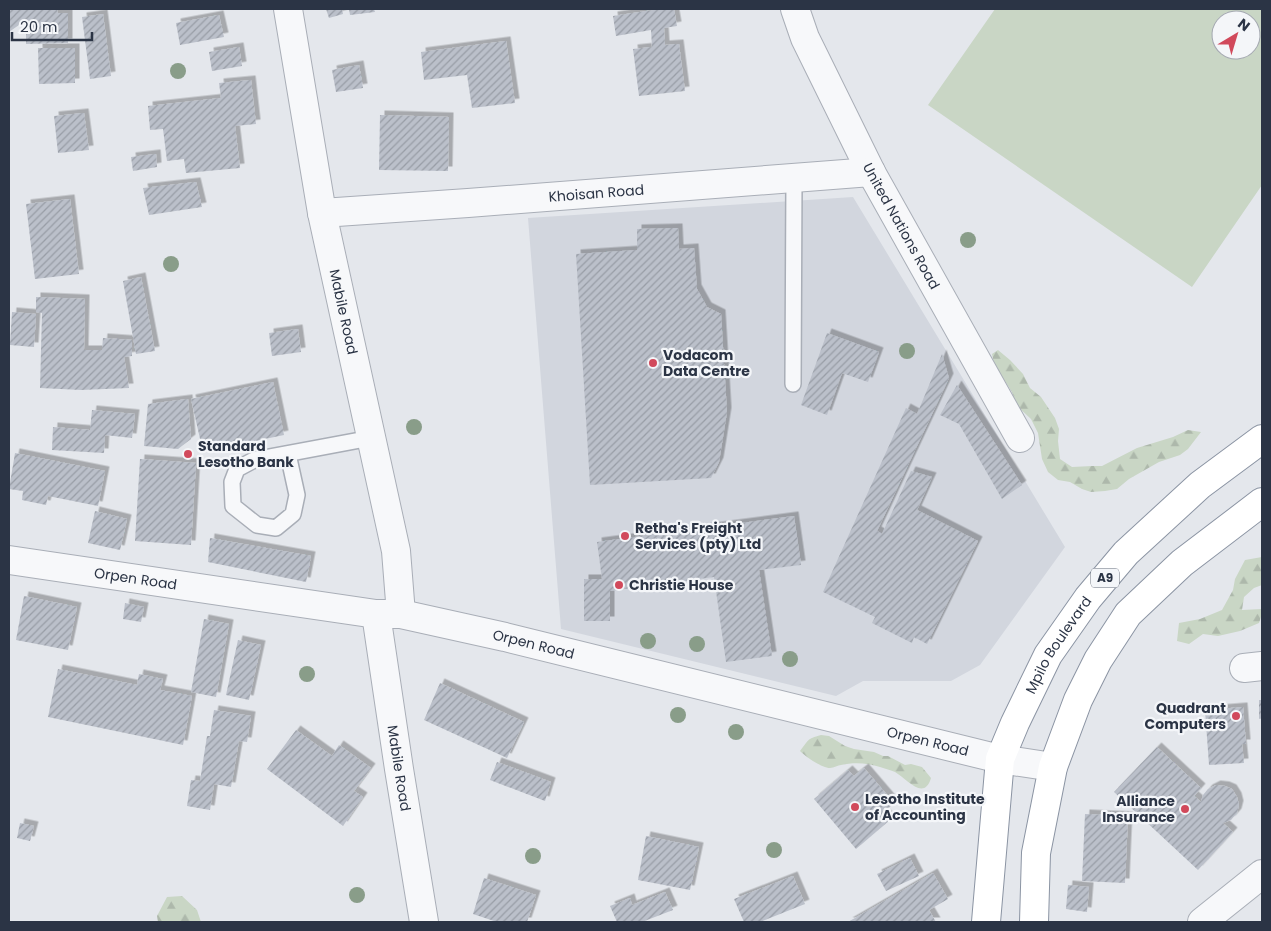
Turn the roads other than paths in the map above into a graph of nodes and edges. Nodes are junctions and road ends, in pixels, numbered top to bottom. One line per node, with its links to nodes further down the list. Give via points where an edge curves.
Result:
1 (288, 9): 5 (street, Mabile Road)
2 (795, 9): 3 (street, United Nations Road, via 805,38)
3 (871, 172): 4 (street, Khoisan Road); 8 (street, United Nations Road)
4 (794, 178): 5 (street, Khoisan Road); 6 (lane)
5 (322, 212): 7 (street, Mabile Road)
6 (793, 384)
7 (371, 438): 10 (lane); 13 (street, Mabile Road, via 396,551)
8 (1020, 438)
9 (1262, 439): 14 (highway, Mpilo Boulevard / A9, via 1200,485 1126,553 1088,598 1048,655)
10 (288, 454): 10 (lane, via 254,460 237,469 232,482 233,506 257,525 276,528 294,514 297,495)
11 (1262, 502): 15 (highway, via 1182,563 1128,614 1098,660 1078,700)
12 (9, 560): 13 (street, Orpen Road)
13 (388, 614): 14 (street, Orpen Road, via 505,637); 18 (street, Mabile Road, via 399,769)
14 (1000, 759): 15 (street, Orpen Road); 19 (highway, Mpilo Boulevard / A9)
15 (1053, 766): 20 (highway, via 1036,853)
16 (1262, 874): 17 (street)
17 (1214, 919)
18 (424, 922)
19 (986, 922)
20 (1034, 922)

